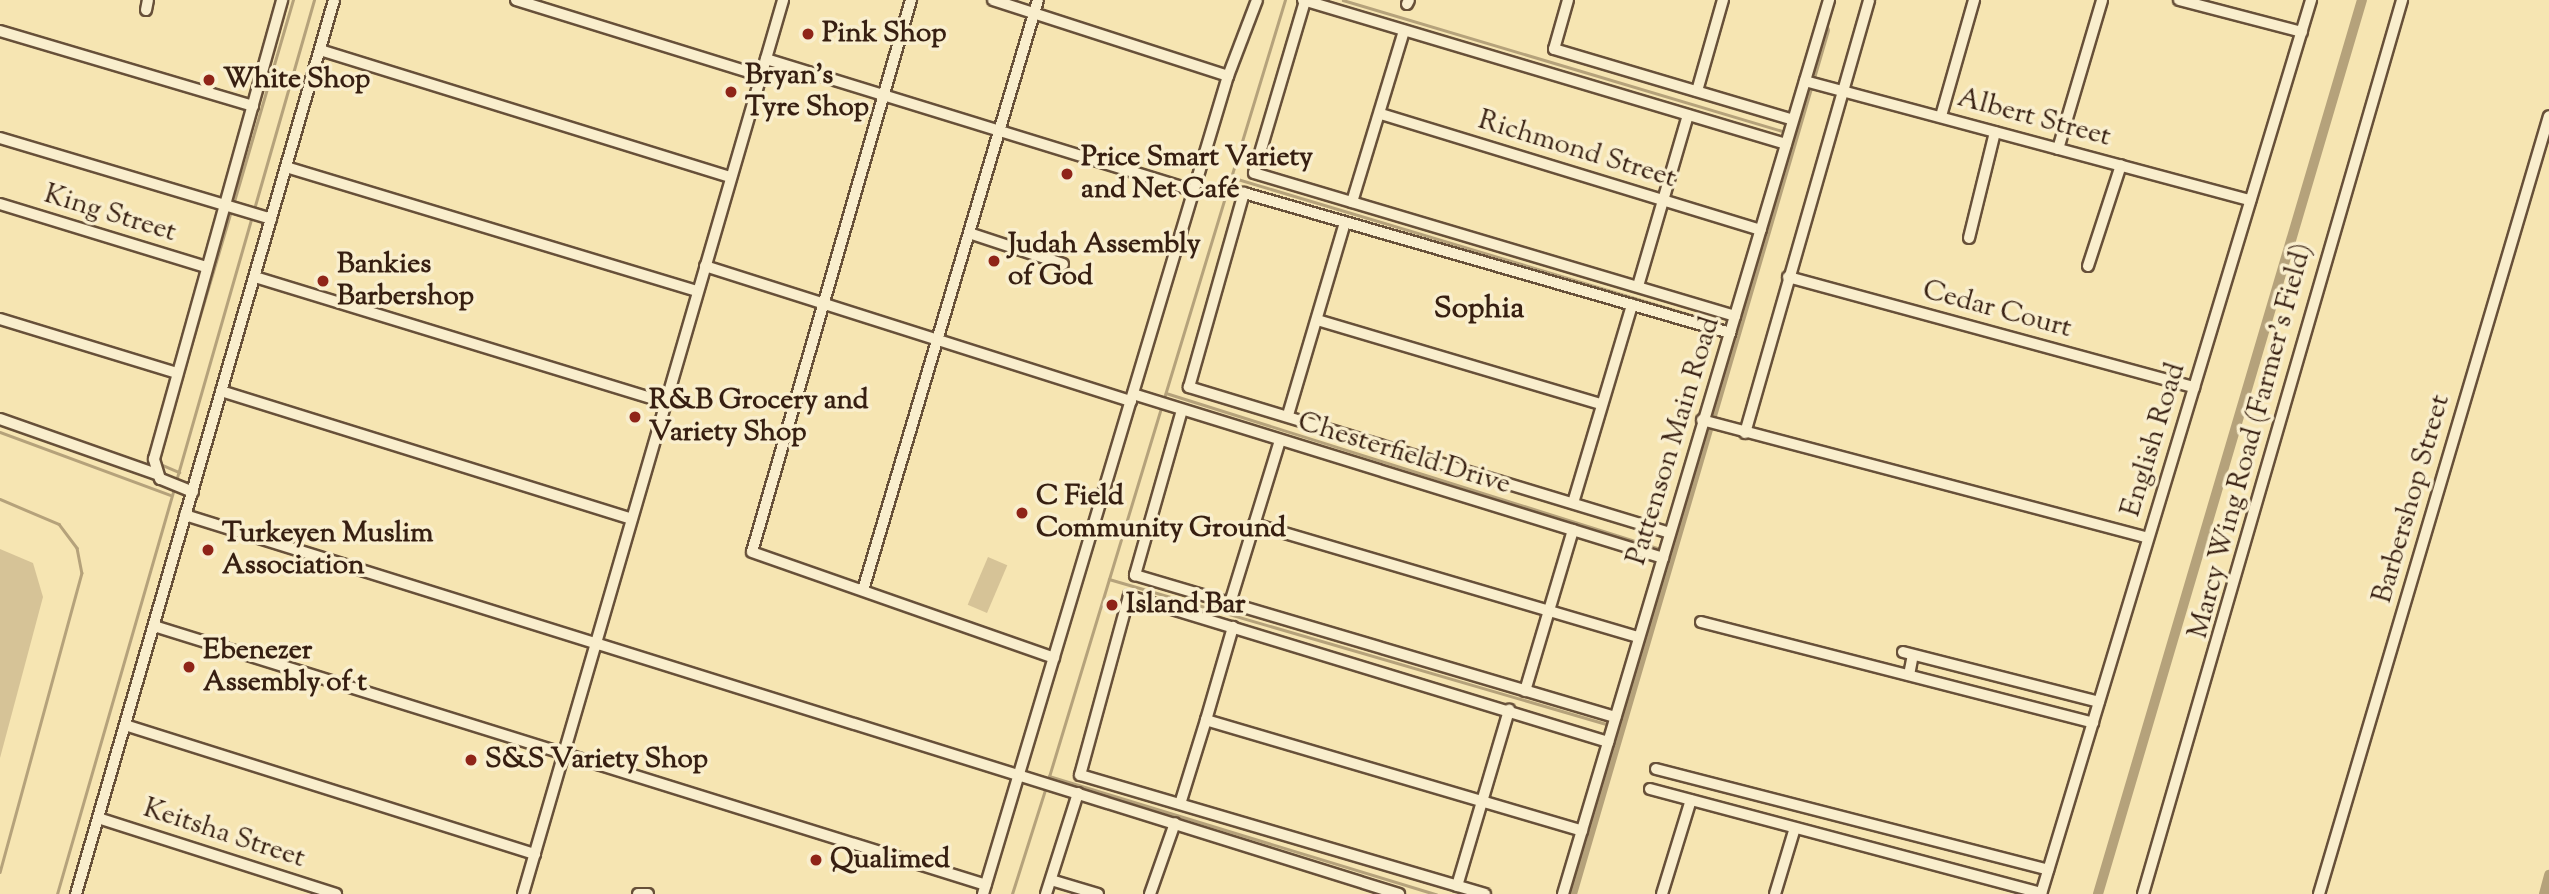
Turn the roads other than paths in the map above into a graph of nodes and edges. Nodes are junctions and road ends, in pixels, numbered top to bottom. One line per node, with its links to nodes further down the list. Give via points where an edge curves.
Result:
1 (282, 0): 31 (street)
2 (334, 0): 23 (street)
3 (516, 0): 25 (street)
4 (783, 0): 24 (street)
5 (911, 0): 30 (street)
6 (993, 0): 19 (street)
7 (1038, 0): 19 (street)
8 (1256, 0): 26 (street)
9 (1304, 0): 21 (street); 48 (street, via 1254,173)
10 (1569, 0): 28 (street, via 1554,49)
11 (1723, 0): 28 (street)
12 (1829, 0): 27 (street, Pattenson Main Road)
13 (1869, 0): 29 (street)
14 (1974, 0): 34 (street)
15 (2102, 0): 41 (street)
16 (2179, 0): 22 (street)
17 (2311, 0): 22 (street, English Road)
18 (2402, 0): 142 (street, Marcy Wing Road (Farmer's Field))
19 (1034, 12): 26 (street); 37 (street)
20 (0, 31): 31 (street)
21 (1404, 31): 32 (street); 33 (street)
22 (2302, 32): 47 (street, English Road)
23 (320, 50): 43 (street); 44 (street)
24 (765, 59): 25 (street); 30 (street)
25 (761, 76): 44 (street)
26 (1228, 76): 45 (street)
27 (1811, 83): 29 (street, Albert Street); 36 (street, Pattenson Main Road)
28 (1697, 91): 36 (street)
29 (1842, 91): 34 (street, Albert Street); 61 (street)
30 (883, 95): 37 (street); 64 (street)
31 (253, 106): 50 (street)
32 (1381, 114): 46 (street, Richmond Street); 48 (street)
33 (1688, 116): 40 (street); 46 (street)
34 (1941, 116): 38 (street, Albert Street)
35 (2549, 116): 143 (street, Barbershop Street)
36 (1793, 120): 40 (street, Pattenson Main Road)
37 (1000, 131): 45 (street); 54 (street)
38 (1995, 132): 41 (street, Albert Street); 55 (street)
39 (0, 138): 50 (street)
40 (1786, 144): 53 (street, Pattenson Main Road)
41 (2058, 149): 42 (street, Albert Street)
42 (2121, 165): 47 (street, Albert Street); 58 (street)
43 (286, 167): 51 (street); 63 (street)
44 (731, 177): 57 (street)
45 (1194, 191): 74 (street)
46 (1662, 200): 53 (street, Richmond Street); 62 (street)
47 (2250, 200): 72 (street, English Road)
48 (1352, 202): 62 (street)
49 (0, 204): 59 (street, King Street)
50 (225, 205): 51 (street); 59 (street)
51 (271, 219): 60 (street)
52 (1345, 223): 65 (street); 68 (street); 78 (street, Chesterfield Drive, via 1244,193 1189,387)
53 (1760, 230): 66 (street, Pattenson Main Road)
54 (969, 233): 56 (street); 70 (street)
55 (1969, 238)
56 (1063, 264)
57 (705, 266): 63 (street); 64 (street, Chesterfield Drive)
58 (2088, 266)
59 (206, 267): 71 (street)
60 (254, 277): 73 (street); 75 (street)
61 (1788, 277): 72 (street, Cedar Court); 81 (street)
62 (1638, 286): 66 (street)
63 (698, 291): 75 (street)
64 (824, 303): 70 (street, Chesterfield Drive); 93 (street, via 752,552)
65 (1632, 305): 69 (street); 76 (street)
66 (1735, 316): 69 (street, Pattenson Main Road)
67 (0, 318): 71 (street)
68 (1317, 320): 76 (street); 78 (street)
69 (1730, 333): 80 (street, Pattenson Main Road)
70 (936, 337): 74 (street, Chesterfield Drive); 93 (street)
71 (177, 373): 83 (street)
72 (2194, 387): 91 (street, English Road)
73 (221, 391): 84 (street); 87 (street)
74 (1132, 398): 77 (street, Chesterfield Drive); 101 (street)
75 (666, 403): 87 (street)
76 (1600, 404): 85 (street)
77 (1182, 410): 82 (street, Chesterfield Drive); 94 (street, via 1135,575)
78 (1288, 415): 85 (street, Chesterfield Drive)
79 (0, 419): 83 (street)
80 (1706, 422): 81 (street); 90 (street, Pattenson Main Road)
81 (1745, 433): 91 (street)
82 (1280, 440): 88 (street); 89 (street, Chesterfield Drive)
83 (156, 474): 84 (street)
84 (193, 492): 86 (street)
85 (1573, 503): 90 (street, Chesterfield Drive)
86 (186, 515): 97 (street); 100 (street)
87 (632, 519): 100 (street)
88 (1254, 524): 94 (street); 95 (street)
89 (1573, 530): 92 (street, Chesterfield Drive); 95 (street)
90 (1671, 533): 92 (street, Pattenson Main Road)
91 (2148, 538): 104 (street, English Road)
92 (1663, 558): 99 (street, Pattenson Main Road)
93 (863, 590): 101 (street)
94 (1230, 603): 103 (street)
95 (1549, 611): 99 (street); 103 (street)
96 (1701, 622): 102 (street)
97 (153, 626): 109 (street); 111 (street)
98 (1233, 627): 105 (street); 107 (street); 118 (street, via 1129,596 1080,775)
99 (1639, 638): 106 (street, Pattenson Main Road)
100 (596, 642): 111 (street); 113 (street)
101 (1054, 658): 113 (street)
102 (1909, 675): 104 (street, via 1908,653); 108 (street)
103 (1525, 691): 106 (street)
104 (2099, 702): 108 (street, English Road)
105 (1509, 710): 110 (street); 117 (street)
106 (1615, 719): 110 (street, Pattenson Main Road)
107 (1206, 720): 117 (street); 118 (street)
108 (2093, 723): 124 (street, English Road)
109 (125, 725): 119 (street); 123 (street)
110 (1609, 740): 121 (street, Pattenson Main Road)
111 (564, 753): 123 (street); 127 (street)
112 (1656, 769): 124 (street)
113 (1019, 773): 115 (street); 127 (street)
114 (1650, 789): 116 (street)
115 (1078, 793): 120 (street); 125 (street)
116 (1691, 800): 122 (street); 139 (street)
117 (1482, 802): 121 (street); 126 (street)
118 (1180, 804): 126 (street)
119 (98, 817): 128 (street); 129 (street, Keitsha Street)
120 (1175, 823): 135 (street); 136 (street)
121 (1582, 831): 138 (street, Pattenson Main Road)
122 (1794, 831): 140 (street); 141 (street)
123 (535, 853): 130 (street)
124 (2049, 870): 141 (street, English Road)
125 (1051, 880): 133 (street); 134 (street)
126 (1457, 886): 137 (street)
127 (984, 890)
128 (76, 894)
129 (337, 894)
130 (523, 894)
131 (638, 894): 132 (street)
132 (648, 894)
133 (1046, 894)
134 (1098, 894)
135 (1150, 894)
136 (1399, 894)
137 (1485, 894)
138 (1563, 894)
139 (1662, 894)
140 (1775, 894)
141 (2041, 894)
142 (2143, 894)
143 (2319, 894)

